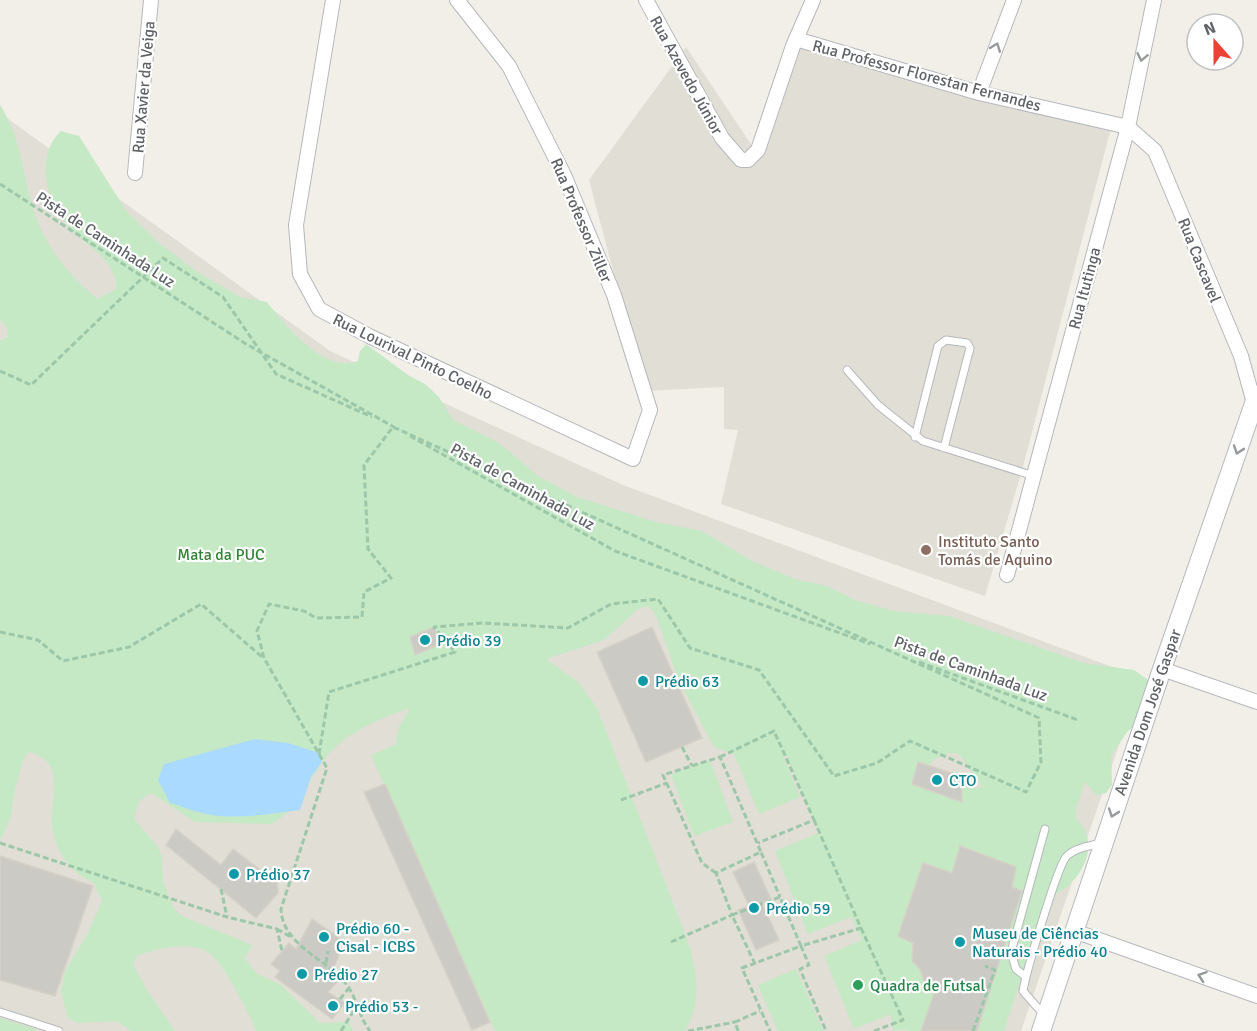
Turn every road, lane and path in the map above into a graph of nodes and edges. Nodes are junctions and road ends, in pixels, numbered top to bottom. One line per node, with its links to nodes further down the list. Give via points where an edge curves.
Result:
1 (151, 0): 11 (street, Rua Xavier da Veiga)
2 (333, 0): 19 (street, Rua Lourival Pinto Coelho, via 296,225 300,274 319,309)
3 (457, 0): 19 (street, Rua Professor Ziller, via 508,66 564,174 614,295 650,410)
4 (646, 0): 8 (street, Rua Azevedo Júnior, via 722,138 741,160 748,160 758,150)
5 (813, 0): 8 (street)
6 (1014, 0): 9 (street, one-way to 6)
7 (1154, 0): 10 (street, Rua Itutinga, one-way to 10)
8 (796, 39): 9 (street, Rua Professor Florestan Fernandes)
9 (979, 93): 10 (street, Rua Professor Florestan Fernandes)
10 (1128, 127): 15 (street, Rua Cascavel, via 1155,151); 20 (street, Rua Itutinga)
11 (135, 173)
12 (0, 184): 16 (path, Pista de Caminhada Luz, via 246,344)
13 (847, 370): 17 (lane, via 878,405)
14 (0, 371): 16 (path, via 31,385 163,258 222,297 276,374)
15 (1256, 401): 24 (street, Avenida Dom José Gaspar, one-way to 24)
16 (393, 427): 23 (path, via 364,465 368,549 391,578 364,592 363,617 316,618 304,611 269,604 257,631); 26 (path, Pista de Caminhada Luz, via 615,551); 28 (path, via 1039,718 1041,762 1026,792 910,741 877,763 834,776 759,670 690,648 658,599 611,604 568,628 483,623 434,627 455,652 329,692)
17 (915, 436): 18 (lane); 18 (lane, via 938,346 946,340 967,343 970,348)
18 (944, 448): 20 (lane)
19 (633, 459)
20 (1034, 476): 21 (street, Rua Itutinga)
21 (1007, 575)
22 (0, 632): 23 (path, via 38,640 63,661 129,647 201,604)
23 (264, 658): 28 (path)
24 (1162, 669): 25 (street); 35 (street, Avenida Dom José Gaspar, one-way to 35)
25 (1257, 702)
26 (1078, 720)
27 (682, 747): 30 (path)
28 (319, 753): 47 (path, via 327,768 281,909 281,918)
29 (720, 757): 30 (path); 33 (path, via 774,731); 37 (path)
30 (692, 766): 31 (path, via 663,775)
31 (667, 783): 32 (path); 39 (path, via 702,863)
32 (621, 800)
33 (813, 820): 37 (path); 44 (path)
34 (1045, 829): 55 (lane, via 1011,952 1016,969)
35 (1103, 842): 46 (street, Avenida Dom José Gaspar); 55 (lane, via 1066,857)
36 (0, 843): 43 (path)
37 (757, 843): 38 (path)
38 (761, 852): 39 (path); 41 (path)
39 (716, 873): 42 (path)
40 (221, 888): 43 (path)
41 (780, 897): 42 (path); 49 (path)
42 (732, 915): 48 (path); 53 (path)
43 (227, 917): 45 (path)
44 (861, 928): 49 (path); 71 (path, via 903,1020)
45 (277, 929): 47 (path); 50 (path)
46 (1074, 931): 57 (street, one-way to 46); 63 (street, Avenida Dom José Gaspar)
47 (292, 938): 52 (path)
48 (671, 942)
49 (801, 946): 53 (path); 70 (path, via 809,965 800,969)
50 (282, 951)
51 (328, 951): 52 (path)
52 (326, 963): 56 (path)
53 (755, 964): 60 (path, via 742,968)
54 (985, 966): 72 (path, via 994,970)
55 (1026, 977): 63 (lane, via 1023,991)
56 (349, 987): 58 (path); 59 (path)
57 (1257, 996)
58 (339, 999)
59 (356, 1006): 65 (path); 66 (path)
60 (761, 1011): 62 (path); 69 (path)
61 (0, 1012): 64 (lane)
62 (735, 1022): 67 (path); 68 (path)
63 (1044, 1024)
64 (59, 1031)
65 (341, 1031)
66 (370, 1031)
67 (688, 1031)
68 (738, 1031)
69 (770, 1031)
70 (826, 1031)
71 (874, 1031)
72 (973, 1031)

